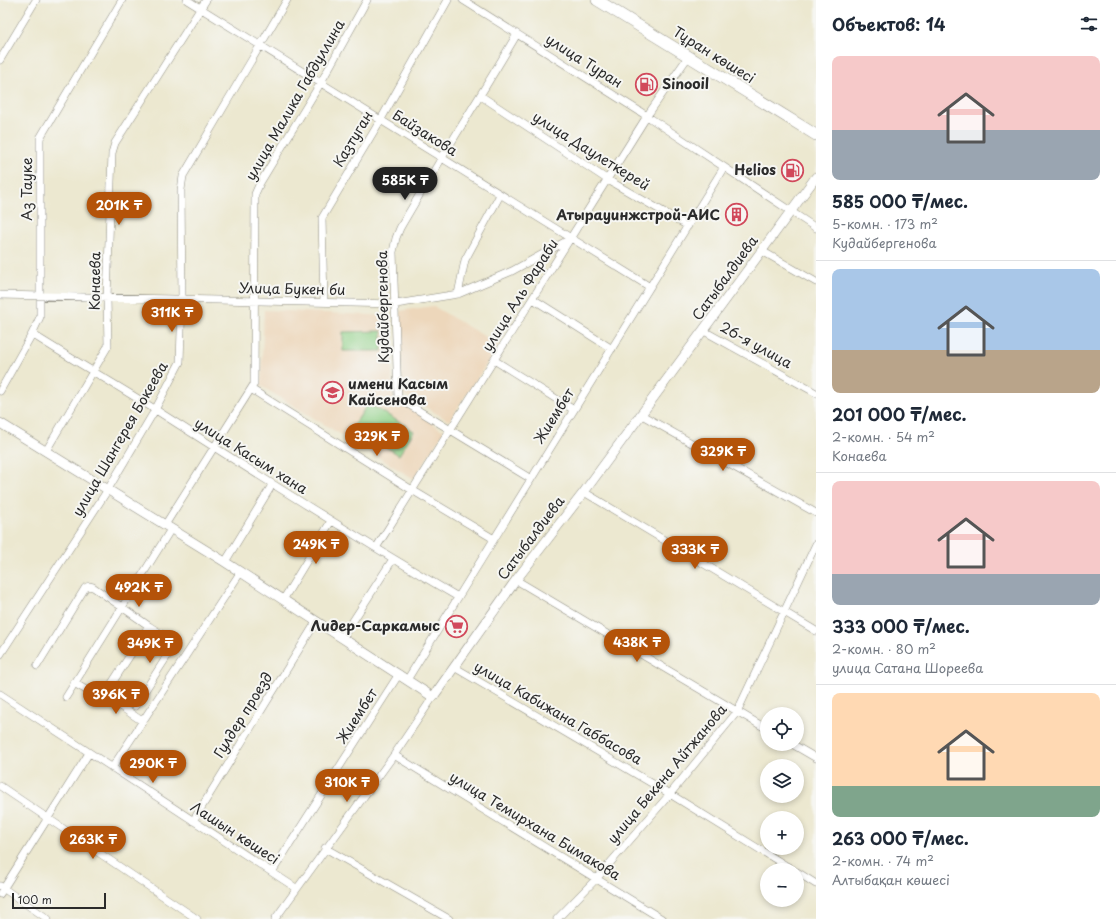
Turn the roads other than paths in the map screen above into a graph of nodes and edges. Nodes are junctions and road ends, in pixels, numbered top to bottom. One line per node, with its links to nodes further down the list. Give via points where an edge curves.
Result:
1 (36, 0): 14 (street)
2 (122, 0): 34 (street, Аз Тауке, via 40,138)
3 (187, 0): 10 (street, Байзакова)
4 (206, 0): 10 (street, Конаева)
5 (287, 0): 12 (street, улица Шангерея Бокеева)
6 (367, 0): 15 (street, улица Малика Габдуллина)
7 (448, 0): 18 (street, Казтуган)
8 (463, 0): 11 (street, улица Туран)
9 (597, 0): 13 (main road, Тұран көшесі)
10 (200, 10): 12 (street, Байзакова); 35 (street, Конаева, via 115,144 112,153)
11 (517, 34): 16 (street, Кудайбергенова); 17 (street, улица Туран)
12 (261, 47): 15 (street, Байзакова); 36 (street, улица Шангерея Бокеева, via 183,176)
13 (688, 57): 17 (street, улица Аль Фараби); 19 (main road, Тұран көшесі)
14 (0, 60)
15 (320, 84): 18 (street, Байзакова); 38 (street, улица Малика Габдуллина, via 255,194)
16 (481, 96): 20 (street, Кудайбергенова); 23 (street, улица Даулеткерей)
17 (647, 116): 21 (street, улица Туран); 23 (street, улица Аль Фараби)
18 (380, 121): 20 (street, Байзакова); 39 (street, Казтуган, via 322,218)
19 (816, 135)
20 (440, 158): 24 (street, Байзакова); 40 (street, Кудайбергенова, via 396,238 393,252)
21 (724, 167): 25 (street, улица Туран); 26 (street, Жиембет)
22 (816, 177): 25 (street, Сатыбалдиева)
23 (608, 180): 26 (street, улица Даулеткерей); 28 (street, улица Аль Фараби)
24 (500, 195): 28 (street, Байзакова); 32 (street, via 465,260)
25 (790, 211): 27 (street, улица Туран); 29 (street, Сатыбалдиева)
26 (688, 226): 31 (street, Жиембет)
27 (816, 228)
28 (570, 239): 31 (street, Байзакова); 32 (street, Улица Букен би, via 512,271); 37 (street, улица Аль Фараби)
29 (762, 250): 30 (street); 41 (street, Сатыбалдиева)
30 (816, 282)
31 (650, 287): 43 (street, Жиембет)
32 (458, 294): 40 (street, Улица Букен би)
33 (0, 295): 34 (street, Улица Букен би)
34 (41, 296): 35 (street, Улица Букен би); 42 (street, Аз Тауке, via 40,317)
35 (107, 298): 36 (street, Улица Букен би); 45 (street, Конаева, via 108,346)
36 (182, 299): 38 (street, Улица Букен би); 49 (street, улица Шангерея Бокеева, via 181,358)
37 (532, 299): 43 (street); 44 (street, улица Аль Фараби)
38 (255, 301): 39 (street, Улица Букен би); 46 (street, улица Малика Габдуллина, via 255,381)
39 (324, 302): 40 (street, Улица Букен би)
40 (396, 304): 53 (street, Кудайбергенова, via 398,398)
41 (704, 331): 48 (street, 26-я улица); 51 (street, Сатыбалдиева)
42 (32, 334): 45 (street, улица Касым хана); 47 (street, Аз Тауке)
43 (612, 349): 50 (street, Жиембет)
44 (494, 360): 50 (street); 53 (street, улица Аль Фараби)
45 (92, 372): 49 (street, улица Касым хана); 55 (street, Конаева)
46 (251, 389): 54 (street, улица Малика Габдуллина); 58 (street)
47 (0, 390)
48 (816, 393)
49 (155, 410): 54 (street, улица Касым хана); 59 (street, улица Шангерея Бокеева)
50 (574, 410): 56 (street, Жиембет)
51 (640, 414): 60 (street, Сатыбалдиева); 61 (street)
52 (0, 423): 55 (street)
53 (450, 430): 56 (street); 58 (street, улица Аль Фараби)
54 (214, 448): 57 (street, улица Касым хана); 63 (street, улица Малика Габдуллина)
55 (46, 452): 59 (street)
56 (531, 479): 64 (street, Жиембет)
57 (272, 485): 62 (street, улица Касым хана); 68 (street)
58 (412, 490): 64 (street); 66 (street, улица Аль Фараби)
59 (107, 491): 63 (street); 79 (street, улица Шангерея Бокеева)
60 (584, 492): 70 (street, Сатыбалдиева); 74 (street)
61 (816, 513)
62 (331, 521): 66 (street, улица Касым хана); 72 (street)
63 (168, 527): 68 (street); 73 (street, улица Малика Габдуллина)
64 (494, 539): 71 (street, Жиембет)
65 (816, 544): 74 (street, улица Бекена Айтжанова)
66 (376, 548): 67 (street, улица Касым хана)
67 (393, 559): 71 (street, улица Касым хана); 78 (street)
68 (225, 562): 69 (street)
69 (240, 573): 72 (street); 91 (street)
70 (516, 580): 81 (street, Сатыбалдиева); 90 (street)
71 (458, 597): 83 (street, Жиембет)
72 (284, 600): 75 (street)
73 (122, 608): 76 (street); 80 (street, via 93,587 84,588); 84 (street, улица Малика Габдуллина)
74 (783, 612): 77 (street); 90 (street, улица Бекена Айтжанова)
75 (316, 622): 78 (street); 101 (street, Гулдер проезд)
76 (149, 626): 86 (street); 89 (street, via 171,640 173,647)
77 (816, 631)
78 (342, 638): 82 (street)
79 (0, 655)
80 (37, 666)
81 (454, 667): 87 (street, Сатыбалдиева); 99 (street, улица Кабижана Габбасова)
82 (399, 674): 83 (street); 104 (street, Жиембет)
83 (408, 680): 87 (street)
84 (74, 683): 86 (street, via 100,698); 88 (street, улица Малика Габдуллина)
85 (0, 694): 94 (street, Лашын көшесі)
86 (106, 695): 91 (street)
87 (433, 696): 95 (street, Сатыбалдиева)
88 (66, 697)
89 (135, 706)
90 (737, 712): 92 (street); 99 (street, улица Бекена Айтжанова)
91 (142, 722): 97 (street)
92 (760, 725)
93 (804, 751): 96 (street)
94 (89, 753): 97 (street, Лашын көшесі); 100 (street)
95 (394, 755): 102 (street, Сатыбалдиева); 106 (street, улица Темирхана Бимакова)
96 (816, 758)
97 (112, 768): 101 (street, Лашын көшесі)
98 (0, 786): 100 (street)
99 (670, 794): 103 (street, улица Кабижана Габбасова); 106 (street, улица Бекена Айтжанова)
100 (48, 818): 109 (street); 111 (street)
101 (193, 822): 104 (street, Лашын көшесі)
102 (325, 848): 108 (street, Сатыбалдиева); 113 (street)
103 (782, 863)
104 (272, 872): 108 (street, Лашын көшесі)
105 (804, 876): 107 (street)
106 (597, 878): 114 (street, улица Бекена Айтжанова); 115 (street, улица Темирхана Бимакова)
107 (816, 884)
108 (296, 888): 112 (street, Сатыбалдиева)
109 (1, 890): 110 (street)
110 (48, 919)
111 (197, 919)
112 (275, 919)
113 (449, 919)
114 (557, 919)
115 (662, 919)

